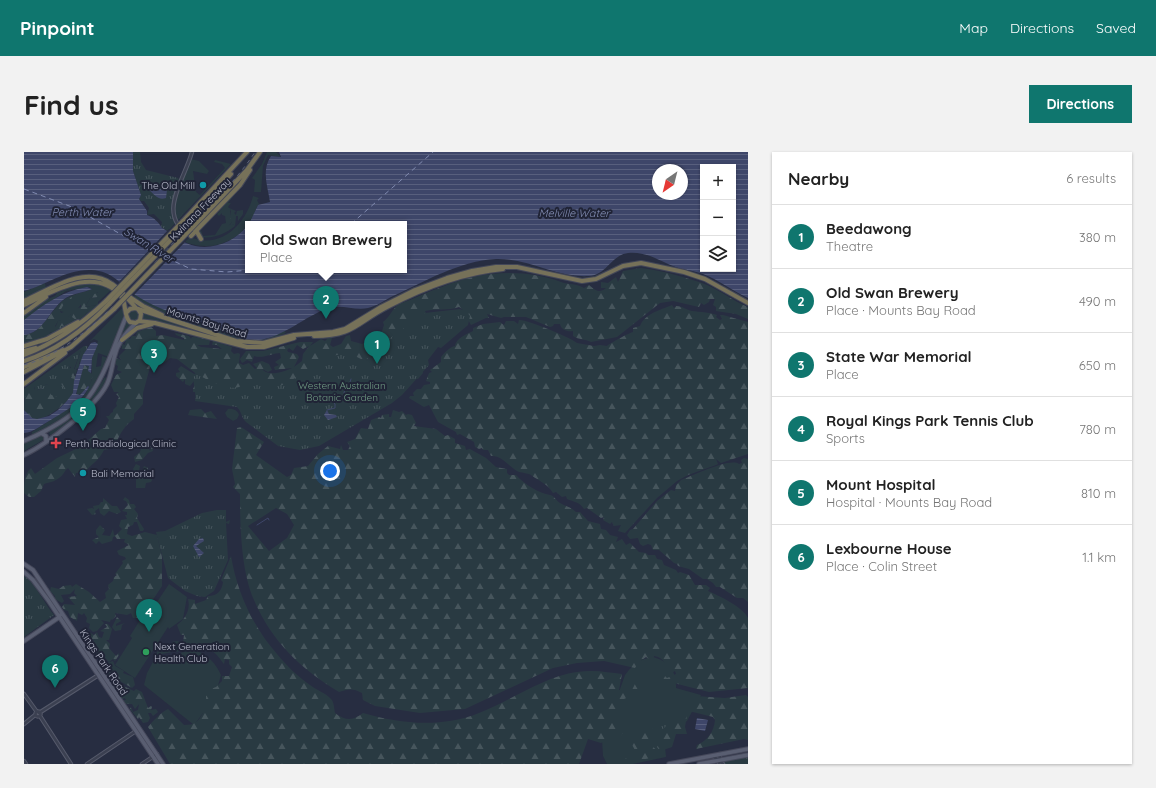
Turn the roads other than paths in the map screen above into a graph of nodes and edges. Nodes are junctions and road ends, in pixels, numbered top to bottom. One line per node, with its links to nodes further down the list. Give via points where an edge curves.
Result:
1 (192, 152): 6 (street, via 174,199 173,214 180,228)
2 (247, 152): 11 (highway, Kwinana Freeway, bridge)
3 (260, 152): 4 (highway, Kwinana Freeway)
4 (255, 159): 5 (highway, via 240,185); 23 (highway, Kwinana Freeway, bridge, via 244,174 114,309)
5 (198, 232): 6 (highway); 7 (highway)
6 (191, 236)
7 (201, 238)
8 (84, 282): 12 (highway, via 65,286); 15 (highway, via 50,295); 16 (highway, via 98,282 121,296)
9 (114, 284): 10 (highway, via 100,278 79,278); 14 (highway); 20 (highway, via 143,306)
10 (24, 301)
11 (107, 302): 17 (highway); 28 (highway, via 74,334)
12 (24, 305)
13 (748, 305): 19 (highway, Mounts Bay Road, via 702,281 648,267 624,268 589,283 570,282 533,271 505,269 442,282 386,307 348,331 334,335 298,337 264,346 247,347); 20 (highway, Mounts Bay Road, via 705,279 648,264 623,266 596,279 582,281 530,268 507,266 472,272 428,285 338,331 298,334 256,344 236,341)
14 (137, 308): 16 (highway, via 130,308); 18 (highway, via 142,316); 20 (highway, Mounts Bay Road)
15 (24, 313)
16 (126, 314): 18 (highway, via 131,322); 32 (main road)
17 (91, 315): 21 (highway); 24 (highway, via 55,336)
18 (138, 322): 19 (highway, Mounts Bay Road); 22 (main road)
19 (166, 326): 22 (highway, via 143,326 130,332)
20 (202, 330)
21 (55, 340): 26 (highway); 27 (highway)
22 (122, 340): 31 (main road)
23 (78, 342): 25 (highway); 29 (highway)
24 (24, 346)
25 (71, 347): 30 (highway); 33 (highway)
26 (24, 351)
27 (24, 355)
28 (24, 362)
29 (24, 367)
30 (24, 372)
31 (109, 380): 32 (main road, via 105,376); 36 (main road, via 93,403)
32 (97, 382): 34 (main road, via 89,397 77,410)
33 (24, 383)
34 (48, 429): 35 (main road); 36 (main road, via 48,434)
35 (41, 433): 37 (main road); 38 (main road, via 46,436)
36 (52, 438): 38 (main road)
37 (24, 441)
38 (46, 442): 39 (main road)
39 (24, 455)
40 (24, 564): 42 (main road, Kings Park Road, via 32,569)
41 (25, 573): 43 (main road, Kings Park Road, via 35,582)
42 (56, 605): 43 (main road); 44 (main road, Kings Park Road)
43 (58, 617): 44 (main road); 45 (main road); 47 (main road, Kings Park Road)
44 (68, 622): 46 (main road, Kings Park Road)
45 (24, 641)
46 (98, 668): 47 (street); 48 (main road, Kings Park Road)
47 (98, 674): 48 (street); 50 (street); 52 (main road, Kings Park Road)
48 (104, 676): 52 (main road, Kings Park Road)
49 (24, 694): 50 (street)
50 (38, 715): 51 (street); 61 (street)
51 (24, 724)
52 (138, 730): 55 (main road, Kings Park Road); 62 (street)
53 (748, 749): 54 (main road)
54 (720, 754): 57 (main road); 59 (street)
55 (155, 755): 63 (street); 64 (main road, Kings Park Road); 65 (main road, Kings Park Road)
56 (748, 755): 59 (main road)
57 (713, 756): 59 (street); 66 (main road)
58 (24, 760): 60 (street)
59 (719, 762): 67 (main road); 68 (street)
60 (26, 764)
61 (71, 764)
62 (87, 764)
63 (142, 764)
64 (158, 764)
65 (164, 764)
66 (669, 764)
67 (699, 764)
68 (723, 764)

